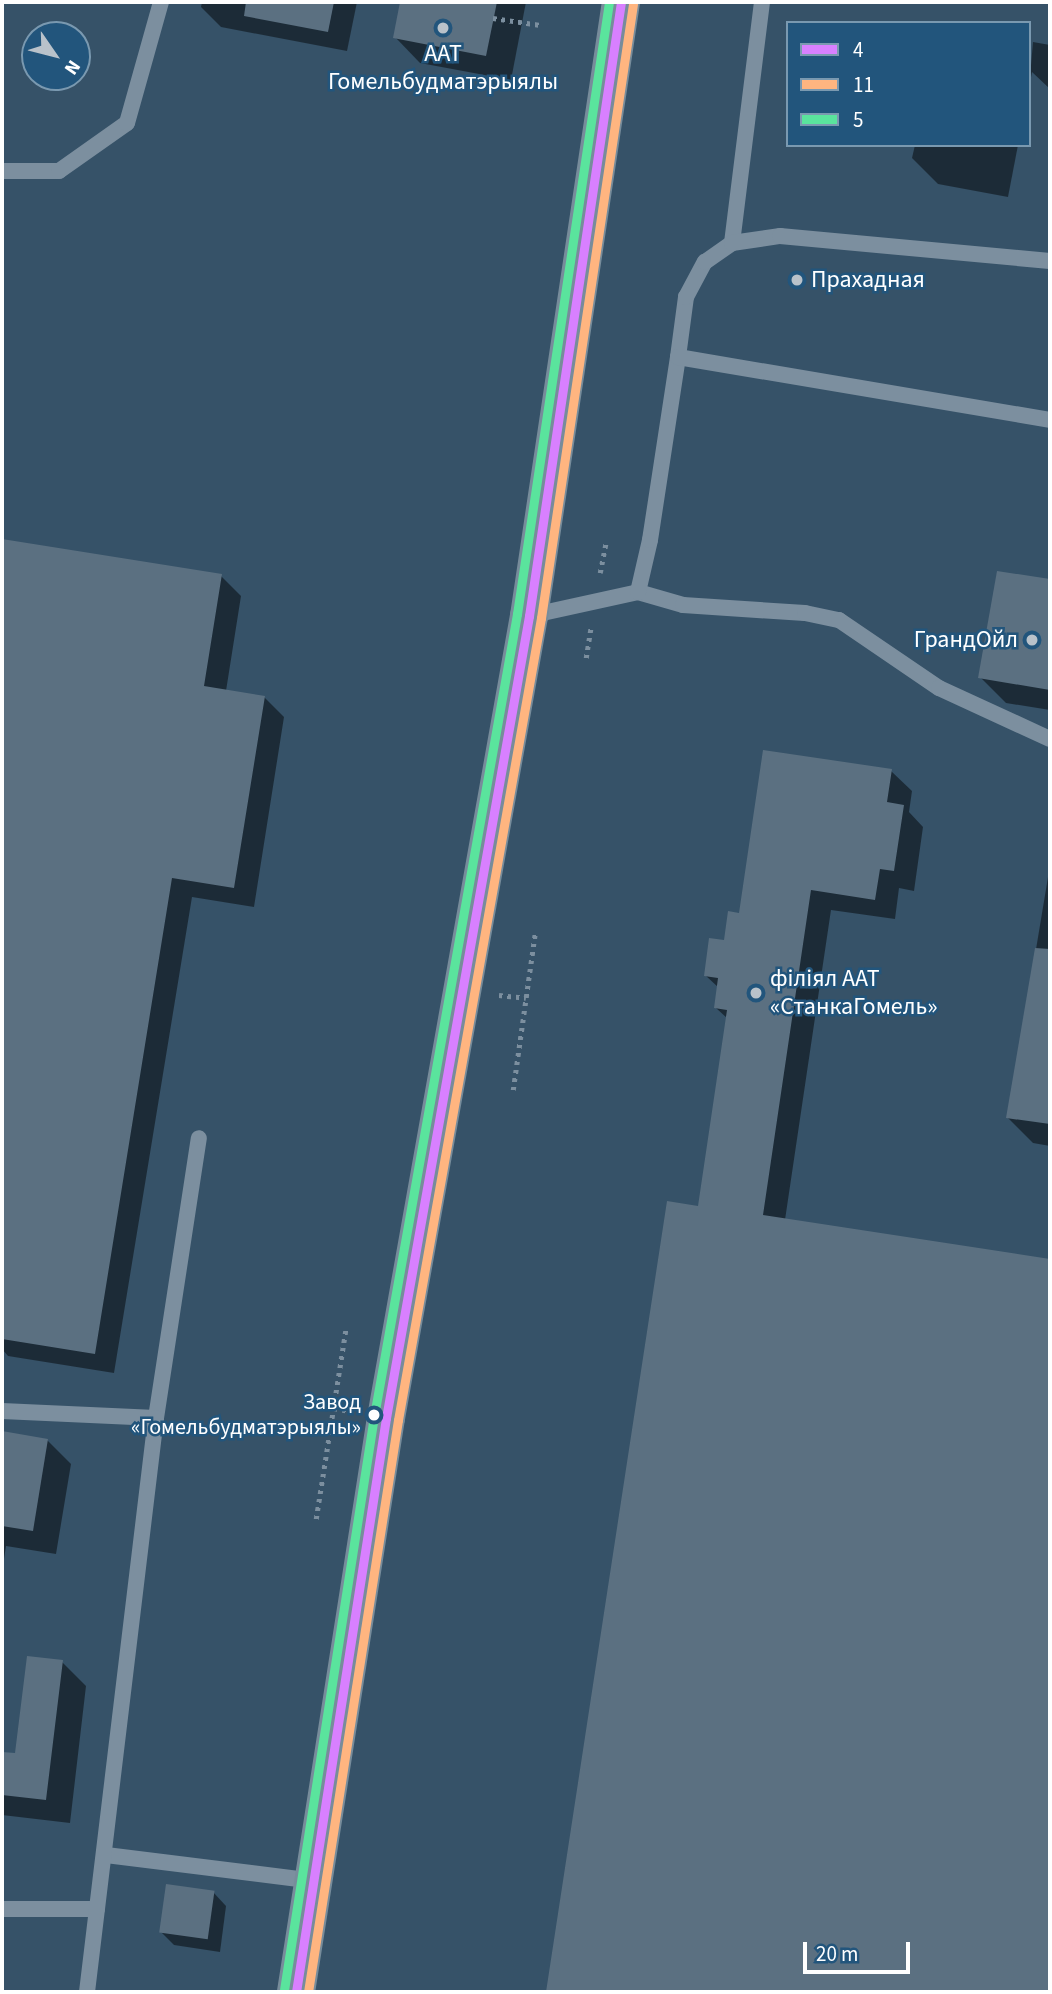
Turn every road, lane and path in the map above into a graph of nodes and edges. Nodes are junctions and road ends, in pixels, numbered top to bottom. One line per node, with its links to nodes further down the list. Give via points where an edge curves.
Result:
1 (161, 2): 6 (lane, via 127,123 59,171)
2 (621, 2): 12 (street)
3 (762, 2): 7 (lane)
4 (493, 18): 5 (path)
5 (540, 25)
6 (2, 172)
7 (732, 243): 8 (lane, via 780,236); 9 (lane, via 705,262 686,297)
8 (1050, 261)
9 (678, 357): 10 (lane); 11 (lane)
10 (1050, 421)
11 (638, 592): 12 (lane); 13 (lane, via 683,605 805,613 839,620 939,688)
12 (529, 616): 22 (street, via 386,1418)
13 (1050, 739)
14 (535, 933): 15 (path)
15 (513, 1090)
16 (200, 1138): 19 (lane)
17 (346, 1328): 20 (path)
18 (2, 1411): 19 (lane)
19 (156, 1418): 21 (lane)
20 (316, 1519)
21 (106, 1855): 22 (lane); 24 (lane)
22 (314, 1881): 26 (street)
23 (2, 1909): 24 (lane)
24 (97, 1909): 25 (lane)
25 (87, 1992)
26 (296, 1992)

